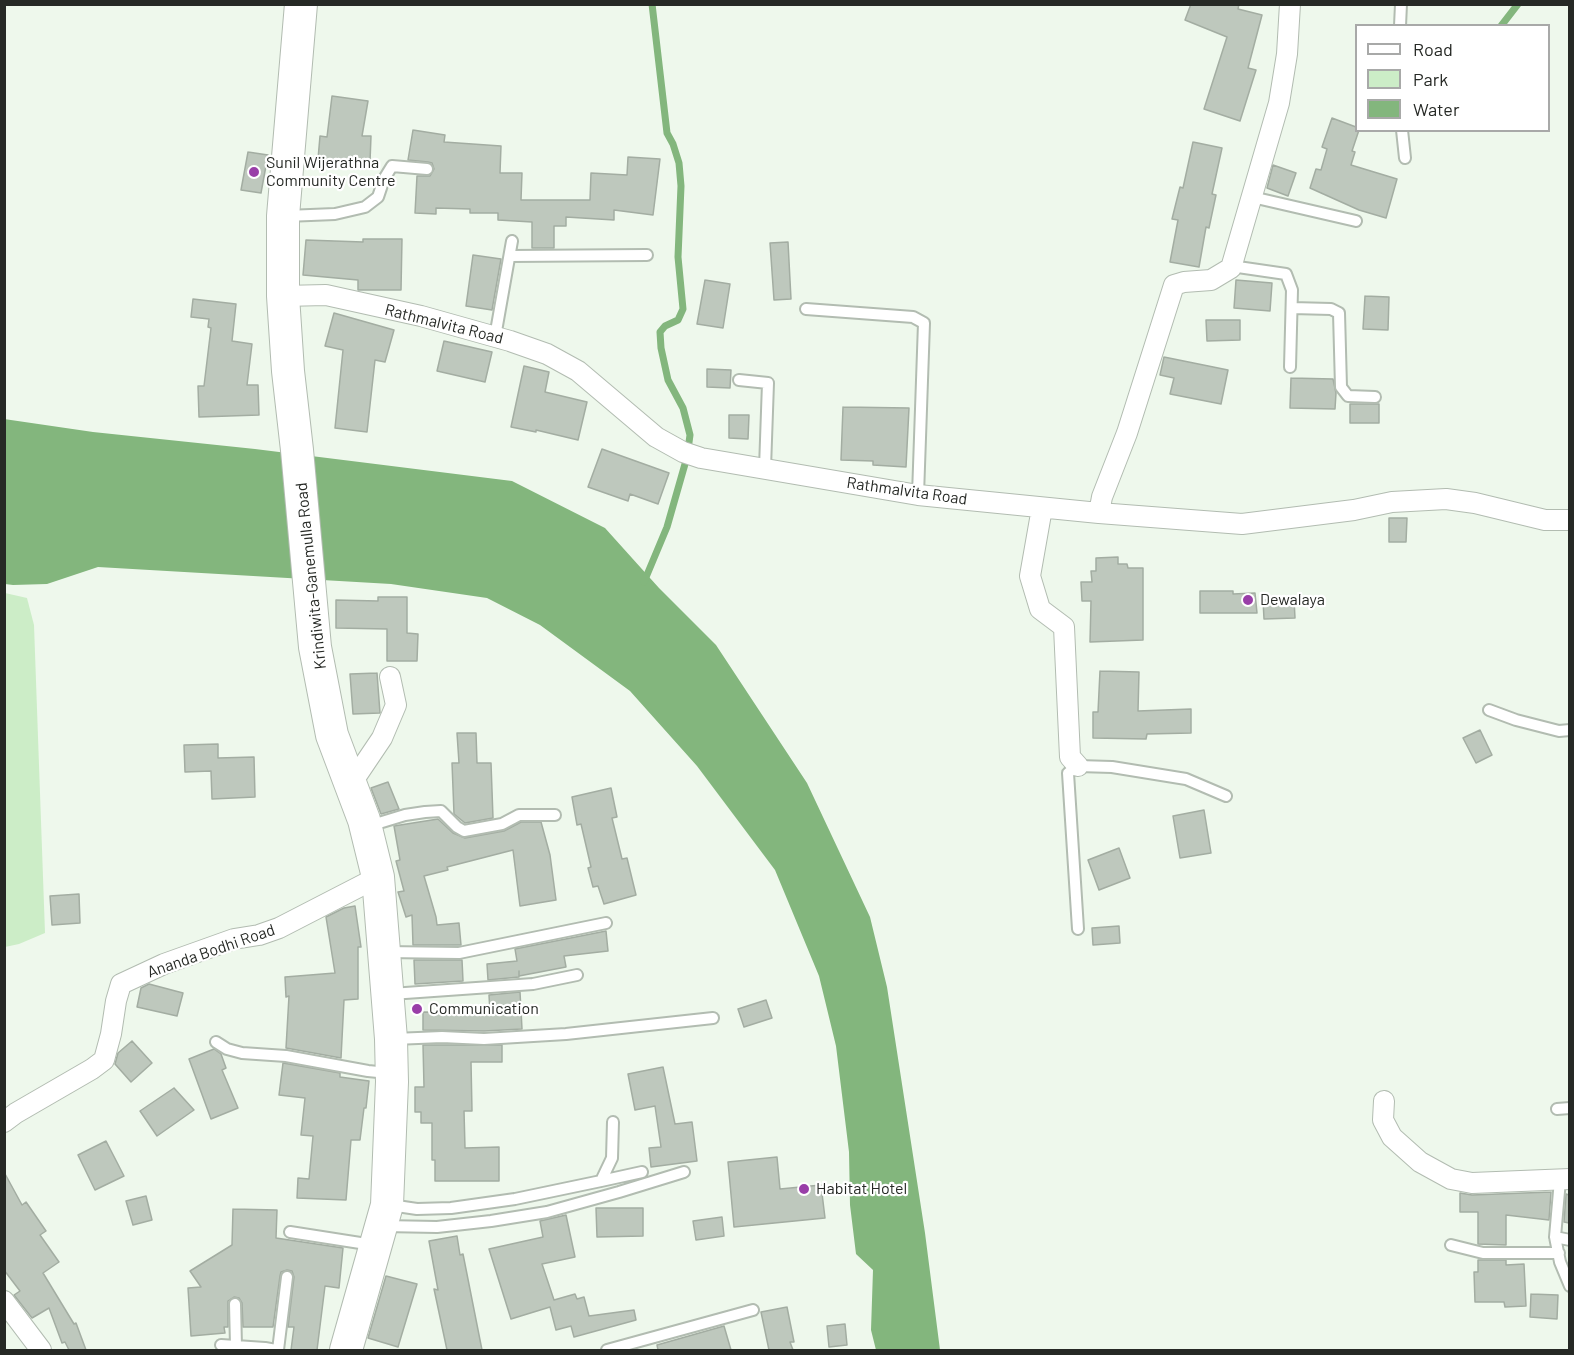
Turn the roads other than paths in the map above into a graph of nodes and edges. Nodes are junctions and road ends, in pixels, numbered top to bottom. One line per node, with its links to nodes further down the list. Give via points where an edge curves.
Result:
1 (301, 4): 9 (main road, Krindiwita-Ganemulla Road)
2 (1290, 4): 8 (street, via 1279,103)
3 (1401, 4): 4 (lane)
4 (1400, 24)
5 (1402, 132): 6 (lane)
6 (1405, 158)
7 (427, 169): 9 (lane, via 392,166 378,197 365,207 328,215)
8 (1252, 197): 10 (lane); 14 (street)
9 (283, 216): 15 (main road, Krindiwita-Ganemulla Road)
10 (1356, 221)
11 (513, 241): 13 (lane)
12 (647, 255): 13 (lane)
13 (510, 256): 18 (lane)
14 (1231, 266): 16 (lane, via 1286,274 1292,290); 25 (street, via 1211,280 1174,285)
15 (283, 296): 18 (street, Rathmalvita Road, via 326,295); 31 (main road, Krindiwita-Ganemulla Road, via 315,647 333,735)
16 (1292, 308): 19 (lane); 21 (lane, via 1331,309 1339,313 1341,387 1348,396)
17 (806, 309): 23 (lane, via 914,317 924,323)
18 (495, 337): 22 (street, Rathmalvita Road, via 547,354 578,371 656,437 692,455)
19 (1290, 367)
20 (739, 380): 22 (lane, via 768,383)
21 (1375, 397)
22 (765, 468): 23 (street, Rathmalvita Road)
23 (918, 495): 24 (street, Rathmalvita Road)
24 (1042, 508): 25 (street, Rathmalvita Road); 30 (street, via 1030,576 1040,609 1065,627 1070,756)
25 (1099, 513): 26 (street, Rathmalvita Road, via 1242,524 1392,502 1446,499 1545,520)
26 (1569, 520)
27 (390, 677): 31 (street, via 396,705 382,738)
28 (1489, 710): 29 (lane, via 1559,731)
29 (1569, 730)
30 (1078, 766): 32 (lane, via 1112,767 1186,779); 37 (lane, via 1068,773)
31 (351, 784): 34 (main road, Krindiwita-Ganemulla Road)
32 (1226, 796)
33 (555, 815): 34 (lane, via 519,815 502,824 464,831 441,811 425,812)
34 (366, 827): 35 (main road, Krindiwita-Ganemulla Road)
35 (378, 877): 38 (main road, Krindiwita-Ganemulla Road); 48 (street, Ananda Bodhi Road, via 279,928 234,939 121,984 104,1060)
36 (606, 923): 38 (lane, via 459,953)
37 (1078, 929)
38 (385, 952): 40 (main road, Krindiwita-Ganemulla Road)
39 (577, 975): 40 (lane, via 533,984)
40 (388, 994): 42 (main road, Krindiwita-Ganemulla Road)
41 (713, 1018): 42 (lane, via 566,1034)
42 (391, 1039): 44 (main road, Krindiwita-Ganemulla Road)
43 (216, 1041): 44 (lane, via 242,1053)
44 (392, 1073): 54 (main road, Krindiwita-Ganemulla Road)
45 (1384, 1101): 52 (street, via 1383,1120 1392,1137 1420,1161 1451,1179 1472,1183)
46 (1569, 1108): 47 (lane)
47 (1557, 1109)
48 (4, 1122)
49 (613, 1122): 53 (lane, via 612,1158)
50 (642, 1172): 53 (lane)
51 (684, 1172): 54 (lane, via 547,1212 437,1227)
52 (1565, 1179): 56 (lane)
53 (600, 1181): 54 (lane, via 515,1199 417,1209)
54 (382, 1225): 55 (lane); 69 (main road, Krindiwita-Ganemulla Road)
55 (290, 1232)
56 (1555, 1237): 57 (lane); 59 (lane)
57 (1569, 1240)
58 (1451, 1245): 59 (lane, via 1483,1253)
59 (1558, 1253): 61 (lane)
60 (287, 1277): 68 (lane)
61 (1569, 1286)
62 (4, 1301): 67 (street)
63 (235, 1304): 66 (lane)
64 (753, 1310): 70 (lane)
65 (220, 1345): 66 (lane)
66 (237, 1346): 68 (lane)
67 (41, 1350)
68 (277, 1350)
69 (348, 1350)
70 (607, 1350)

